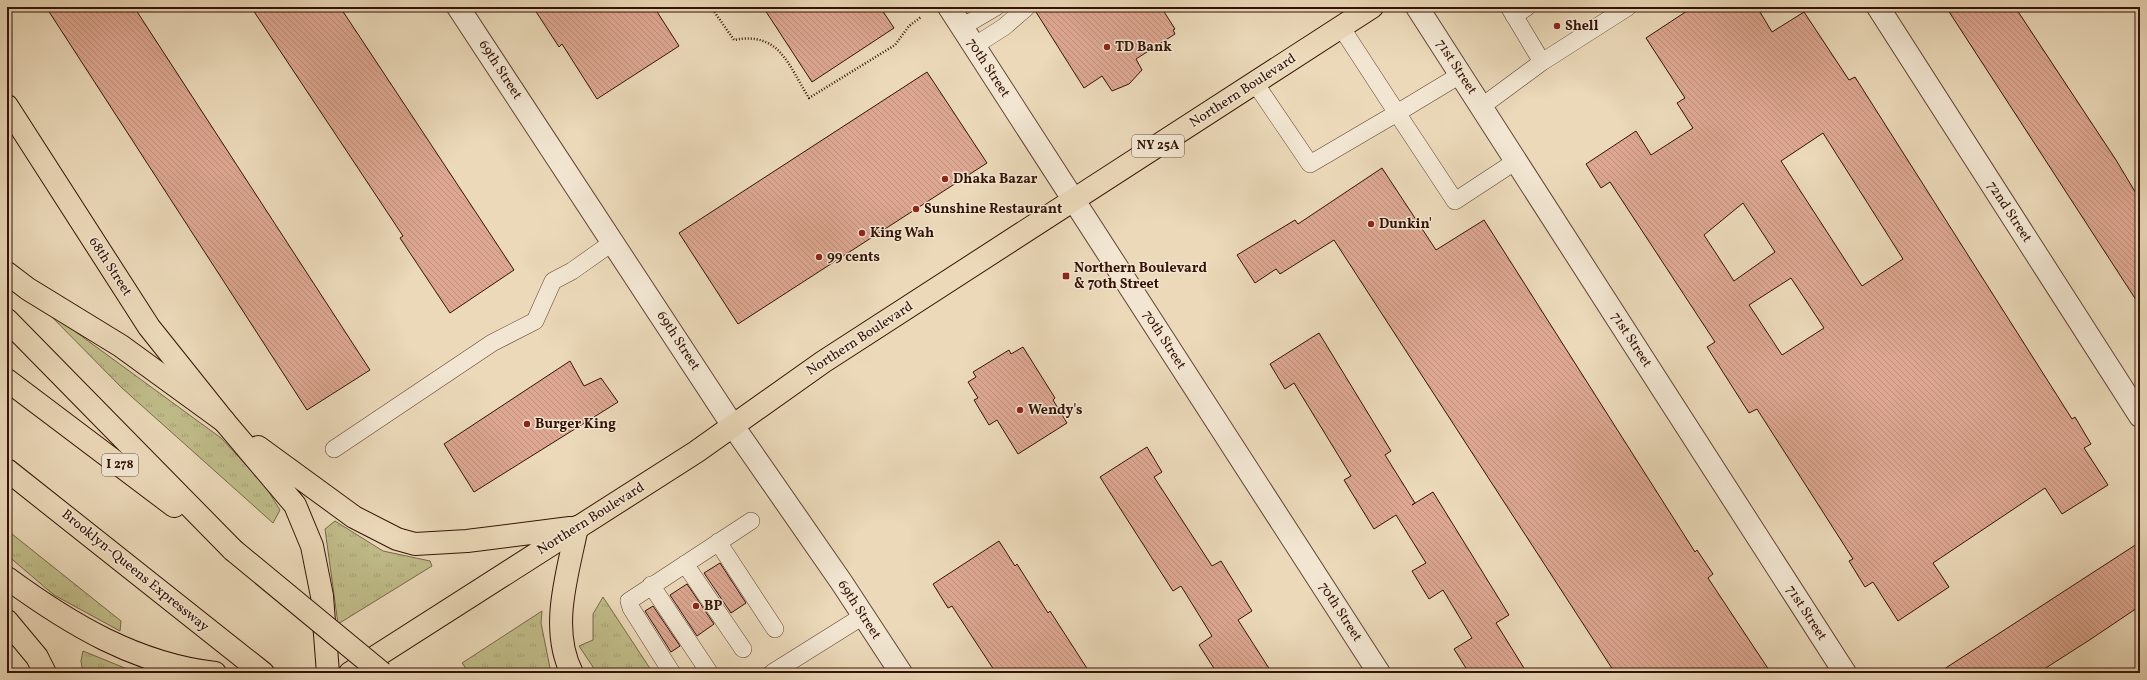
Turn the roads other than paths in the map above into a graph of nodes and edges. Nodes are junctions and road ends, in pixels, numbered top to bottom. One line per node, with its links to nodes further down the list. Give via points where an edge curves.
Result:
1 (458, 7): 21 (street, 69th Street)
2 (949, 7): 10 (street, 70th Street)
3 (996, 7): 10 (lane)
4 (1027, 7): 12 (lane, via 1004,27)
5 (1372, 7): 11 (main road, Northern Boulevard / NY 25A)
6 (1417, 7): 14 (street, 71st Street)
7 (1628, 7): 13 (lane, via 1590,23 1560,41)
8 (1878, 7): 25 (street, 72nd Street)
9 (1517, 10): 13 (lane)
10 (962, 27): 12 (street, 70th Street)
11 (1341, 27): 15 (main road, Northern Boulevard / NY 25A); 18 (lane)
12 (974, 46): 20 (street, 70th Street)
13 (1542, 62): 17 (lane)
14 (1460, 75): 17 (street, 71st Street); 18 (lane)
15 (1255, 83): 18 (lane, via 1310,164); 20 (main road, Northern Boulevard / NY 25A)
16 (7, 106): 26 (main road, 68th Street, via 149,327)
17 (1481, 107): 19 (street, 71st Street)
18 (1397, 113): 19 (lane, via 1455,201)
19 (1516, 161): 53 (street, 71st Street)
20 (1074, 201): 27 (main road, Northern Boulevard / NY 25A, via 823,362); 52 (street, 70th Street)
21 (613, 242): 27 (street, 69th Street); 28 (lane, via 553,281 535,321 492,343)
22 (7, 273): 26 (main road, via 28,289 121,346)
23 (14, 327): 33 (main road)
24 (7, 380): 33 (main road, I 278)
25 (2140, 416)
26 (224, 421): 31 (main road, via 354,517 397,539 415,544 438,544); 45 (main road, via 296,505 304,524 312,546 322,596)
27 (733, 426): 31 (main road, Northern Boulevard); 37 (street, 69th Street)
28 (334, 449)
29 (7, 470): 44 (main road, Brooklyn-Queens Expressway)
30 (751, 521): 32 (lane)
31 (577, 527): 46 (main road, Northern Boulevard); 48 (main road, via 562,607 561,630 564,650)
32 (718, 542): 34 (lane); 39 (lane)
33 (233, 550): 47 (main road, I 278, bridge)
34 (685, 564): 36 (lane); 40 (lane)
35 (7, 578): 43 (main road, via 62,617 108,642 164,663)
36 (652, 585): 41 (lane); 49 (lane, via 629,601)
37 (863, 616): 50 (lane); 51 (street, 69th Street)
38 (7, 621): 42 (main road, via 37,657)
39 (775, 629)
40 (743, 649)
41 (709, 672)
42 (45, 673)
43 (215, 673)
44 (263, 673)
45 (328, 673)
46 (350, 673)
47 (382, 673)
48 (572, 673)
49 (672, 673)
50 (772, 673)
51 (901, 673)
52 (1379, 673)
53 (1845, 673)

